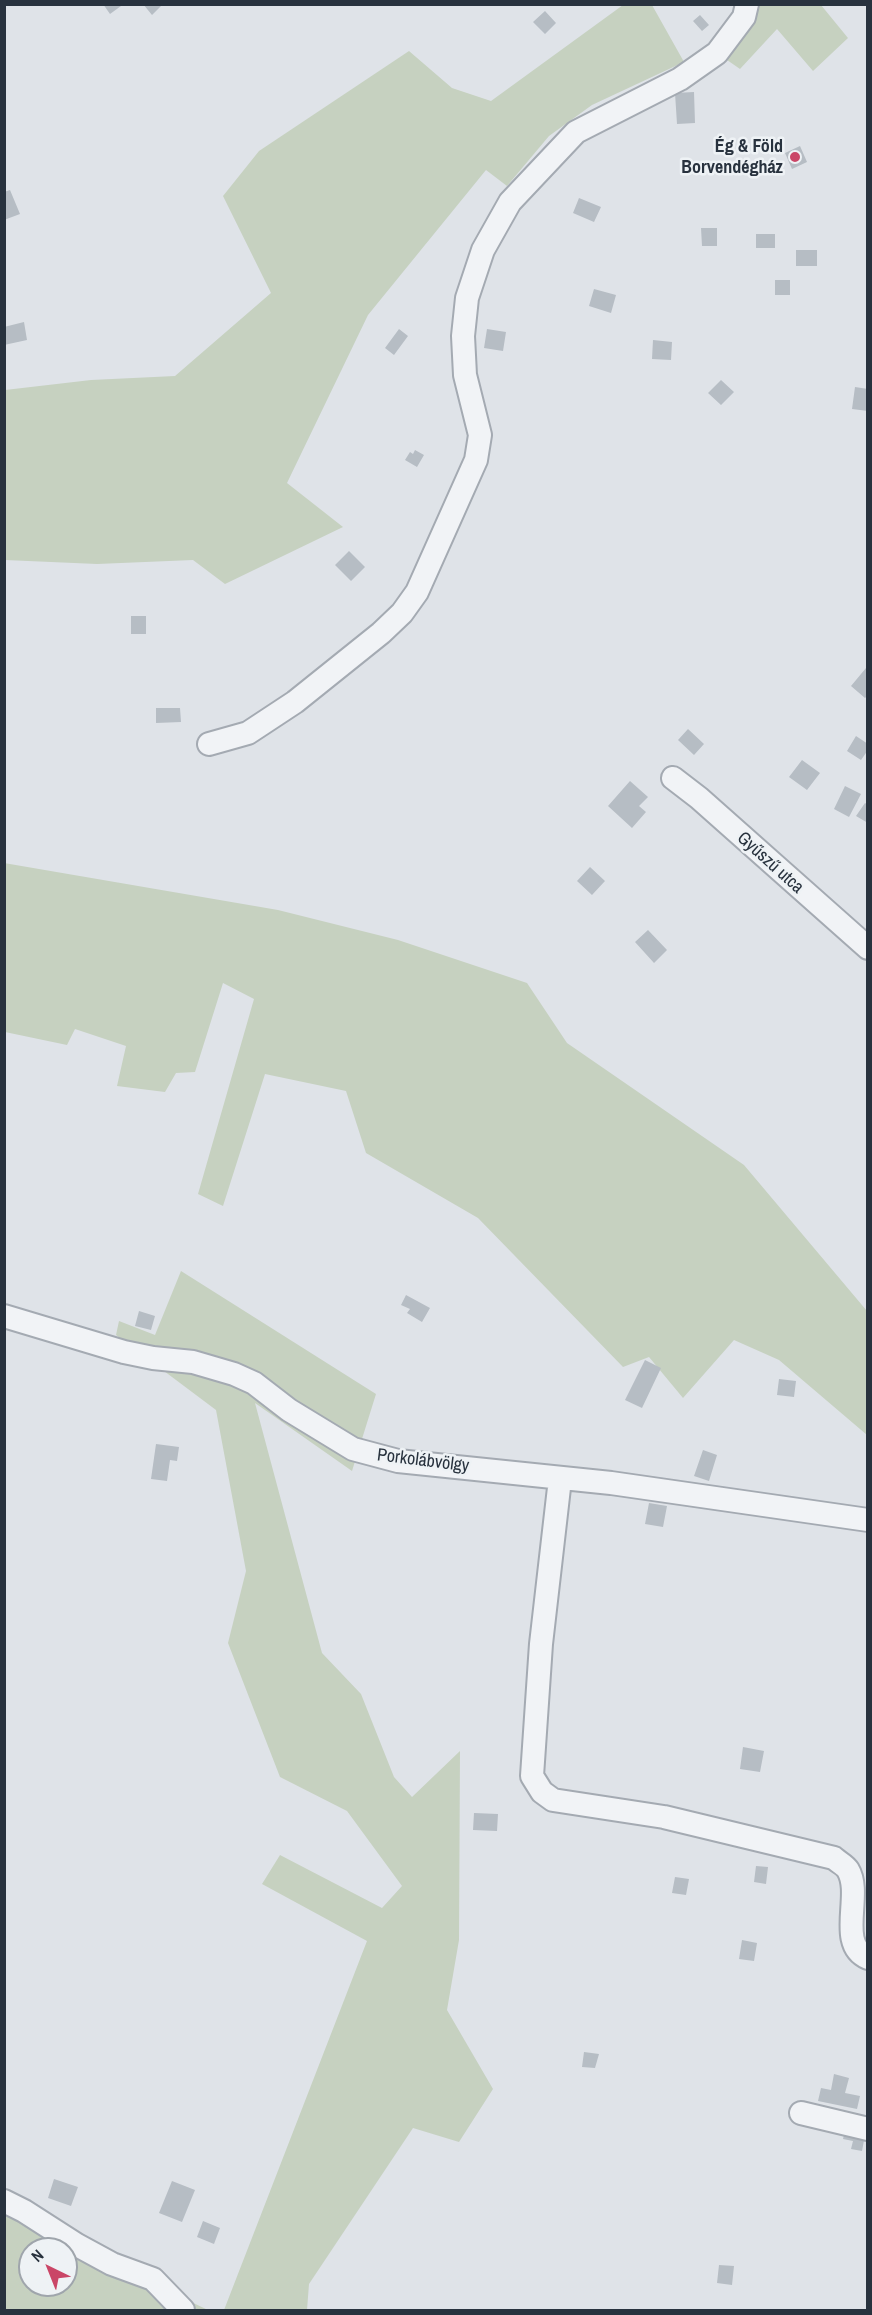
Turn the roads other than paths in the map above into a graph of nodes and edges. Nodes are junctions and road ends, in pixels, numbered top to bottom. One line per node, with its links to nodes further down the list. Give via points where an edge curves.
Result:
1 (747, 4): 2 (street, via 744,17 717,53 680,79 576,132 510,202 483,250 467,298 463,336 465,375 480,435 476,460 417,592 402,613 295,702 248,733)
2 (209, 744)
3 (673, 778): 4 (street, Gyűszű utca)
4 (867, 948)
5 (4, 1316): 6 (street, Porkolábvölgy, via 124,1352 193,1362 234,1374 254,1383 289,1410 353,1449 398,1461)
6 (560, 1479): 7 (street, Porkolábvölgy); 8 (street, via 541,1644 532,1776 542,1792 553,1800 664,1817 834,1858 847,1868 853,1881 851,1930 854,1944)
7 (867, 1520)
8 (867, 1958)
9 (801, 2113): 10 (street)
10 (867, 2129)
11 (4, 2201): 12 (street, via 104,2259 153,2278)
12 (183, 2310)

